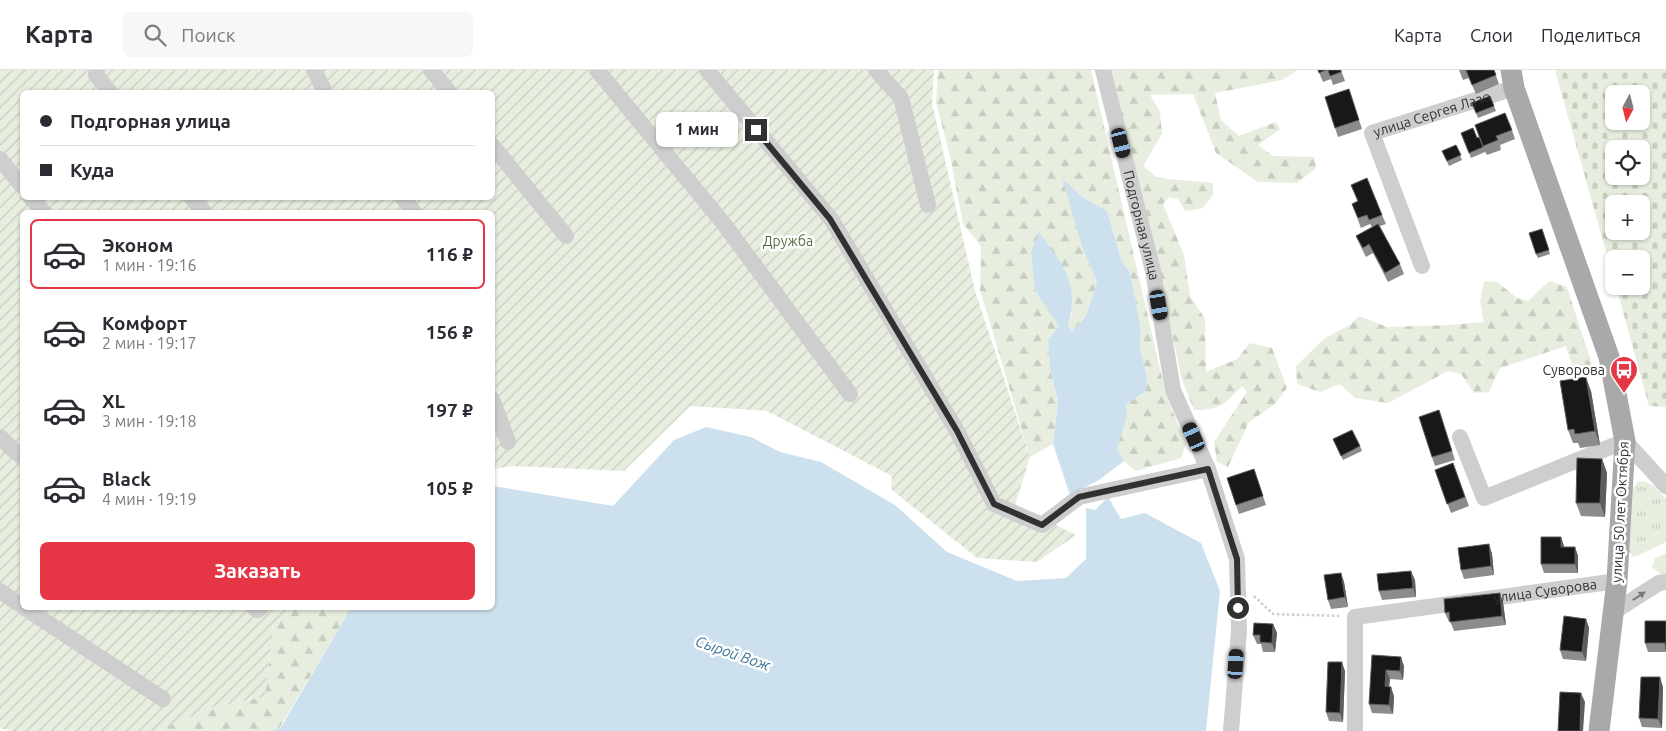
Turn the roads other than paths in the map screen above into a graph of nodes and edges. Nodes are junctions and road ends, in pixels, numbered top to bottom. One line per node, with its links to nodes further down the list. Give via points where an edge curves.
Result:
1 (98, 70): 9 (street, via 96,75)
2 (314, 70): 10 (street)
3 (431, 70): 11 (street)
4 (597, 70): 24 (street, via 724,224)
5 (707, 70): 31 (street, via 830,219 957,431 994,504 1042,525 1079,497)
6 (876, 70): 18 (street, via 901,98)
7 (1103, 70): 31 (street, Подгорная улица, via 1153,271 1173,390)
8 (1513, 79): 23 (street, улица Сергея Лазо, via 1372,133); 28 (main road, улица 50 лет Октября, via 1609,357)
9 (108, 90)
10 (324, 90)
11 (447, 90)
12 (495, 149): 22 (street)
13 (0, 159): 14 (street)
14 (20, 184)
15 (34, 200): 19 (street)
16 (194, 200): 20 (street)
17 (405, 200): 21 (street)
18 (928, 205)
19 (42, 210)
20 (202, 210)
21 (412, 210)
22 (566, 236)
23 (1422, 266)
24 (850, 394)
25 (495, 408): 29 (street)
26 (0, 437): 30 (street)
27 (1460, 437): 28 (street, via 1484,498)
28 (1625, 441): 32 (street); 33 (main road, улица 50 лет Октября)
29 (508, 442)
30 (20, 455)
31 (1208, 469): 40 (street, Подгорная улица, via 1237,559 1239,631)
32 (1666, 486)
33 (1616, 581): 38 (main road, улица 50 лет Октября); 41 (street, улица Суворова, via 1355,617)
34 (1666, 582): 38 (street, one-way to 34, via 1659,583)
35 (0, 591): 36 (street)
36 (20, 604)
37 (29, 610): 39 (street)
38 (1612, 614): 42 (main road, улица 50 лет Октября)
39 (163, 699)
40 (1231, 731)
41 (1354, 731)
42 (1599, 731)

